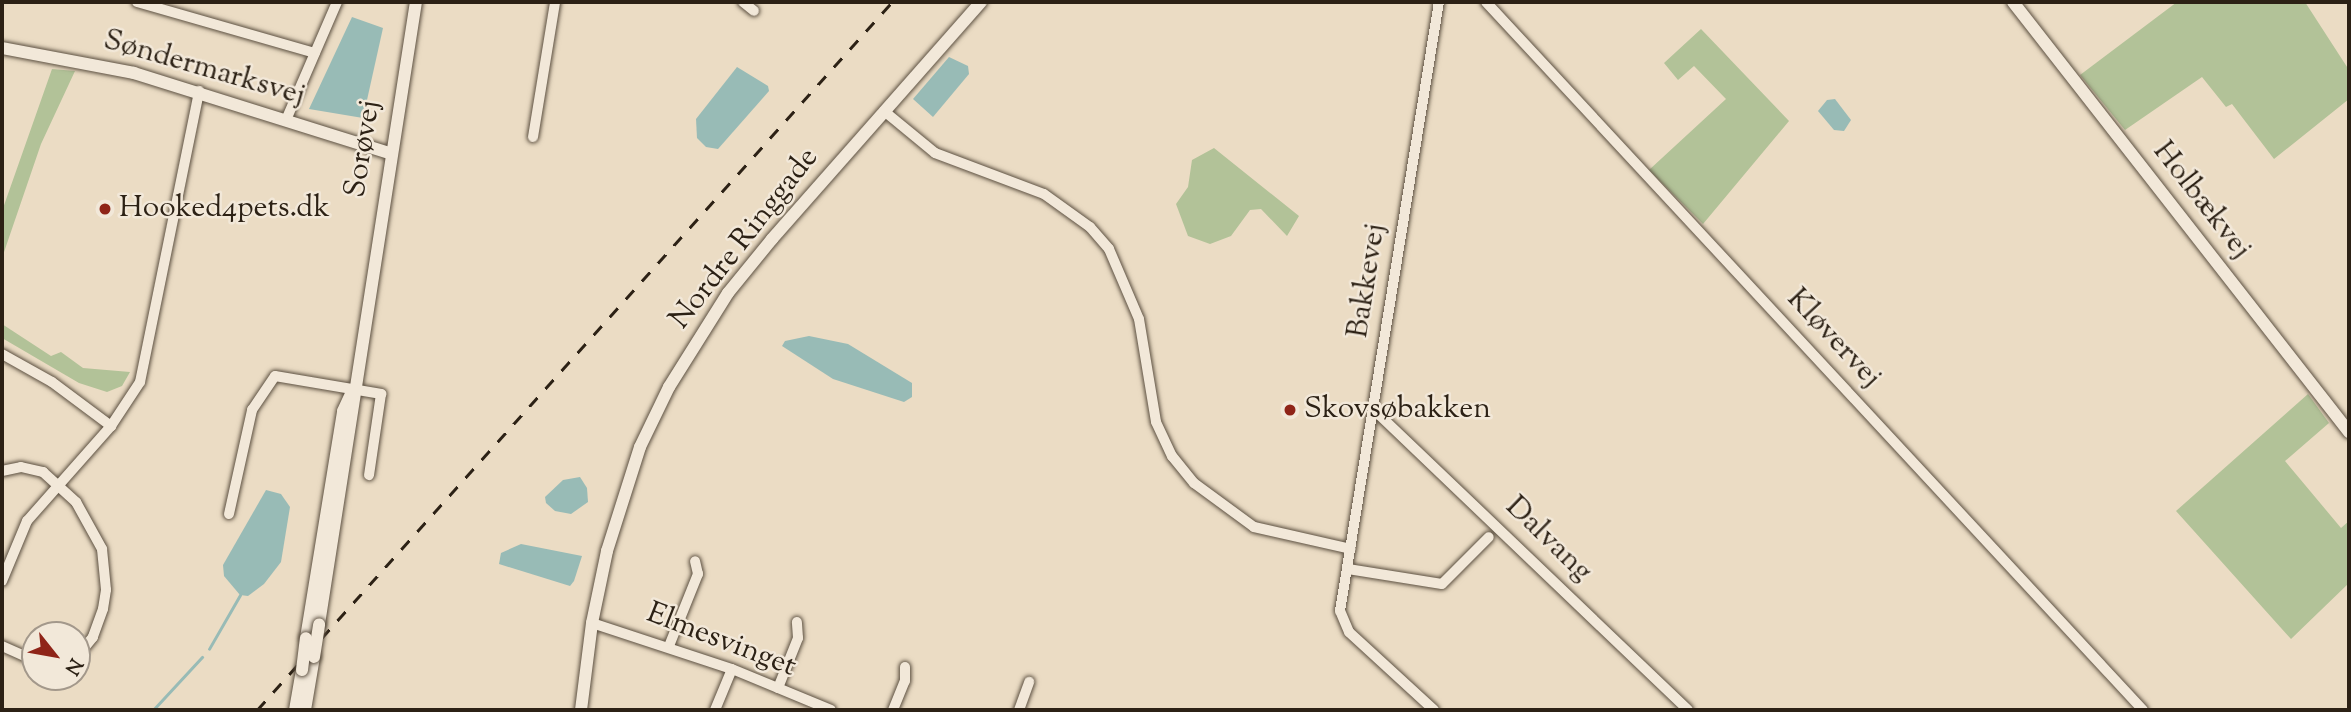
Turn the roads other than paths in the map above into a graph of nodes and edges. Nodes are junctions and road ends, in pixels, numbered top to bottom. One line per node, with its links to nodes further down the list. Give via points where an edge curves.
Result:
1 (138, 2): 12 (street)
2 (337, 2): 12 (street)
3 (416, 2): 17 (street, Sorøvej)
4 (555, 2): 16 (street)
5 (743, 2): 10 (street)
6 (981, 2): 14 (street, Nordre Ringgade)
7 (1439, 2): 20 (street, Bakkevej)
8 (1486, 2): 51 (street, Kløvervej)
9 (2013, 2): 22 (street, Holbækvej)
10 (754, 11)
11 (2, 48): 13 (street, Søndermarksvej, via 86,62)
12 (315, 53): 15 (street)
13 (199, 92): 15 (street, Søndermarksvej); 21 (street, via 146,363 130,400)
14 (884, 111): 28 (street, via 935,153 1044,194 1090,227 1109,249 1139,319 1156,422 1172,456 1194,483 1254,527); 33 (street, Nordre Ringgade, via 728,293 669,387 626,487)
15 (286, 120): 17 (street, Søndermarksvej)
16 (533, 137)
17 (390, 152): 19 (street, Sorøvej)
18 (2, 354): 21 (street, via 52,382)
19 (354, 389): 24 (street, via 381,394); 26 (street, via 275,376 252,410); 42 (street, Sorøvej, bridge, via 343,411); 43 (street, Sorøvej, bridge, via 355,414)
20 (1372, 408): 28 (street, Bakkevej); 50 (street, Dalvang)
21 (110, 426): 25 (street)
22 (2349, 432)
23 (2, 471): 25 (street, via 37,469)
24 (369, 475)
25 (58, 484): 31 (street, via 27,520); 34 (street, via 92,524 105,569 100,619)
26 (229, 514)
27 (1489, 537): 30 (street, via 1442,584)
28 (1351, 549): 30 (street, Bakkevej)
29 (695, 561): 36 (street, via 698,574)
30 (1348, 569): 49 (street, Bakkevej, via 1343,623)
31 (2, 581)
32 (797, 622): 41 (street, via 798,638)
33 (592, 623): 36 (street, Elmesvinget); 44 (street, Nordre Ringgade)
34 (91, 634)
35 (2, 646): 37 (street)
36 (669, 646): 39 (street, Elmesvinget)
37 (21, 655)
38 (905, 667): 47 (street, via 905,681)
39 (732, 669): 41 (street, Elmesvinget); 45 (street)
40 (1030, 682): 48 (street)
41 (778, 688): 46 (street, Elmesvinget)
42 (295, 710)
43 (305, 710)
44 (581, 710)
45 (715, 710)
46 (831, 710)
47 (893, 710)
48 (1019, 710)
49 (1434, 710)
50 (1688, 710)
51 (2143, 710)

